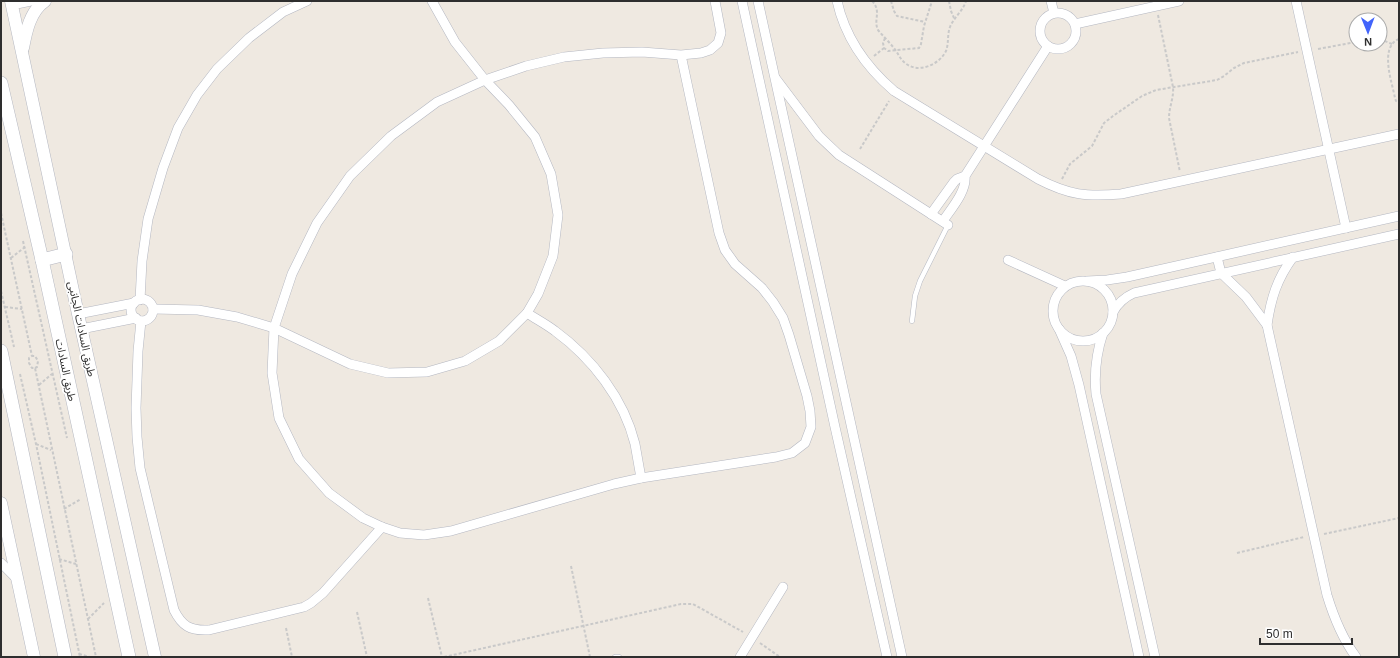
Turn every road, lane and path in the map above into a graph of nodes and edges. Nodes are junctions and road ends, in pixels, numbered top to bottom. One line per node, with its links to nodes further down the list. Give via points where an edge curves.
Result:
1 (31, 1): 17 (street)
2 (45, 1): 32 (street, via 37,8 29,23)
3 (307, 1): 63 (street, via 283,12 250,38 217,70 197,95 178,128 148,219)
4 (432, 1): 34 (street, via 455,42)
5 (715, 1): 31 (street, via 721,33 718,43 701,53)
6 (742, 1): 85 (street)
7 (758, 1): 33 (street)
8 (836, 1): 37 (street, via 850,38 880,79)
9 (872, 1): 23 (path, via 877,8 877,27)
10 (891, 1): 21 (path, via 897,16)
11 (932, 1): 21 (path)
12 (949, 1): 20 (path)
13 (966, 1): 20 (path)
14 (1051, 1): 19 (street)
15 (1179, 1): 18 (street)
16 (1296, 1): 30 (street)
17 (11, 3): 32 (street, طريق السادات الجانبى)
18 (1156, 6): 22 (street); 36 (path)
19 (1054, 13): 22 (street, via 1068,16); 28 (street, via 1040,25 1040,37)
20 (954, 18): 29 (path, via 948,46 938,61 931,65 923,68 906,64)
21 (925, 22): 29 (path, via 919,48)
22 (1075, 24): 28 (street, via 1076,35 1070,45 1059,49)
23 (885, 38): 29 (path); 29 (path, via 884,48 888,51)
24 (1399, 39): 27 (path)
25 (1388, 42): 27 (path)
26 (1348, 43): 30 (path)
27 (1392, 44): 38 (path, via 1388,58 1396,101)
28 (1048, 46): 40 (street)
29 (895, 50)
30 (1307, 51): 36 (path, via 1244,62 1217,80); 41 (street)
31 (681, 55): 34 (street, via 642,52 564,57); 88 (street, via 719,233 725,250 735,264 762,288 783,318 807,396 811,427 806,442 792,453)
32 (22, 57): 53 (street, طريق السادات الجانبى)
33 (774, 76): 47 (street, via 829,147); 84 (street)
34 (485, 80): 68 (street, via 535,137 552,174 558,215 553,256 538,294); 73 (street, via 437,102 391,136 350,176 317,223 292,274)
35 (1, 83): 57 (main road, طريق السادات)
36 (1173, 87): 43 (path, via 1169,118); 45 (path, via 1145,94 1108,119 1092,146 1070,164)
37 (894, 91): 40 (street); 42 (path)
38 (1399, 103)
39 (1399, 134): 41 (street)
40 (984, 147): 44 (street); 45 (street)
41 (1329, 149): 45 (street, via 1120,194 1090,196); 50 (street)
42 (860, 150)
43 (1179, 168)
44 (965, 176): 47 (street, via 954,182); 49 (street, via 964,190)
45 (1058, 189)
46 (1, 213): 56 (path)
47 (931, 214): 49 (street)
48 (1399, 216): 50 (street)
49 (945, 223): 71 (lane, via 920,281)
50 (1346, 228): 54 (street)
51 (1399, 234): 55 (street)
52 (25, 247): 56 (path)
53 (66, 254): 57 (main road); 69 (street, طريق السادات الجانبى)
54 (1217, 257): 59 (street); 60 (street, via 1117,279)
55 (1293, 257): 59 (street); 72 (street, via 1275,289)
56 (11, 258): 65 (path)
57 (42, 260): 116 (main road, طريق السادات)
58 (1008, 260): 61 (street)
59 (1222, 273): 67 (street, via 1134,292); 72 (street, via 1246,297)
60 (1087, 281): 61 (street, via 1080,280); 67 (street, via 1101,286 1113,305)
61 (1065, 286): 75 (street, via 1059,292 1053,307 1055,322)
62 (1, 291): 64 (path)
63 (137, 302): 66 (street, via 147,300); 69 (street); 70 (street, via 132,310)
64 (5, 307): 65 (path); 77 (path)
65 (22, 309): 79 (path)
66 (153, 309): 70 (street, via 145,321); 73 (street, via 198,310 237,317)
67 (1113, 312): 76 (street)
68 (526, 313): 73 (street, via 499,341 465,361 427,372 388,373 350,364); 88 (street, via 555,330 582,353 604,380 622,410 634,443)
69 (78, 314): 74 (street, طريق السادات الجانبى)
70 (138, 319): 74 (street); 93 (street, via 136,408 140,468 174,610 187,627 198,631 209,630 304,607 323,593)
71 (912, 321)
72 (1267, 325): 94 (street)
73 (274, 328): 93 (street, via 272,373 278,418 299,459 329,493 363,518)
74 (81, 329): 117 (street, طريق السادات الجانبى)
75 (1059, 329): 76 (street, via 1065,335 1080,341 1096,338); 96 (street, via 1075,370)
76 (1103, 333): 95 (street, via 1096,363 1096,394)
77 (15, 353)
78 (1, 354): 113 (main road)
79 (32, 356): 81 (path, via 38,361); 81 (path, via 29,363)
80 (19, 368): 86 (path)
81 (35, 368): 83 (path)
82 (52, 374): 83 (path)
83 (38, 385): 87 (path)
84 (850, 423): 85 (street); 127 (street)
85 (835, 427): 126 (street)
86 (36, 444): 87 (path); 98 (path)
87 (52, 451): 91 (path)
88 (641, 478): 93 (street, via 451,531 424,535)
89 (81, 499): 91 (path)
90 (1, 503): 102 (street)
91 (64, 509): 100 (path)
92 (1399, 518): 94 (path)
93 (382, 528)
94 (1314, 535): 97 (path); 130 (street, via 1332,614)
95 (1130, 546): 96 (street); 129 (street)
96 (1115, 549): 128 (street)
97 (1237, 553)
98 (59, 559): 100 (path); 111 (path)
99 (1, 563): 102 (street)
100 (76, 564): 107 (path)
101 (571, 566): 108 (path)
102 (17, 578): 112 (street)
103 (783, 587): 110 (street)
104 (428, 598): 120 (path)
105 (104, 603): 107 (path)
106 (358, 612): 119 (path)
107 (88, 619): 115 (path)
108 (584, 626): 110 (path, via 681,604 693,604); 120 (path); 121 (path)
109 (286, 628): 118 (path)
110 (752, 637): 124 (street); 125 (path)
111 (79, 656): 114 (path)
112 (34, 657)
113 (65, 657)
114 (90, 657)
115 (96, 657)
116 (129, 657)
117 (155, 657)
118 (292, 657)
119 (367, 657)
120 (443, 657)
121 (590, 657)
122 (615, 657): 123 (lane)
123 (619, 657)
124 (740, 657)
125 (780, 657)
126 (887, 657)
127 (902, 657)
128 (1139, 657)
129 (1155, 657)
130 (1356, 657)

